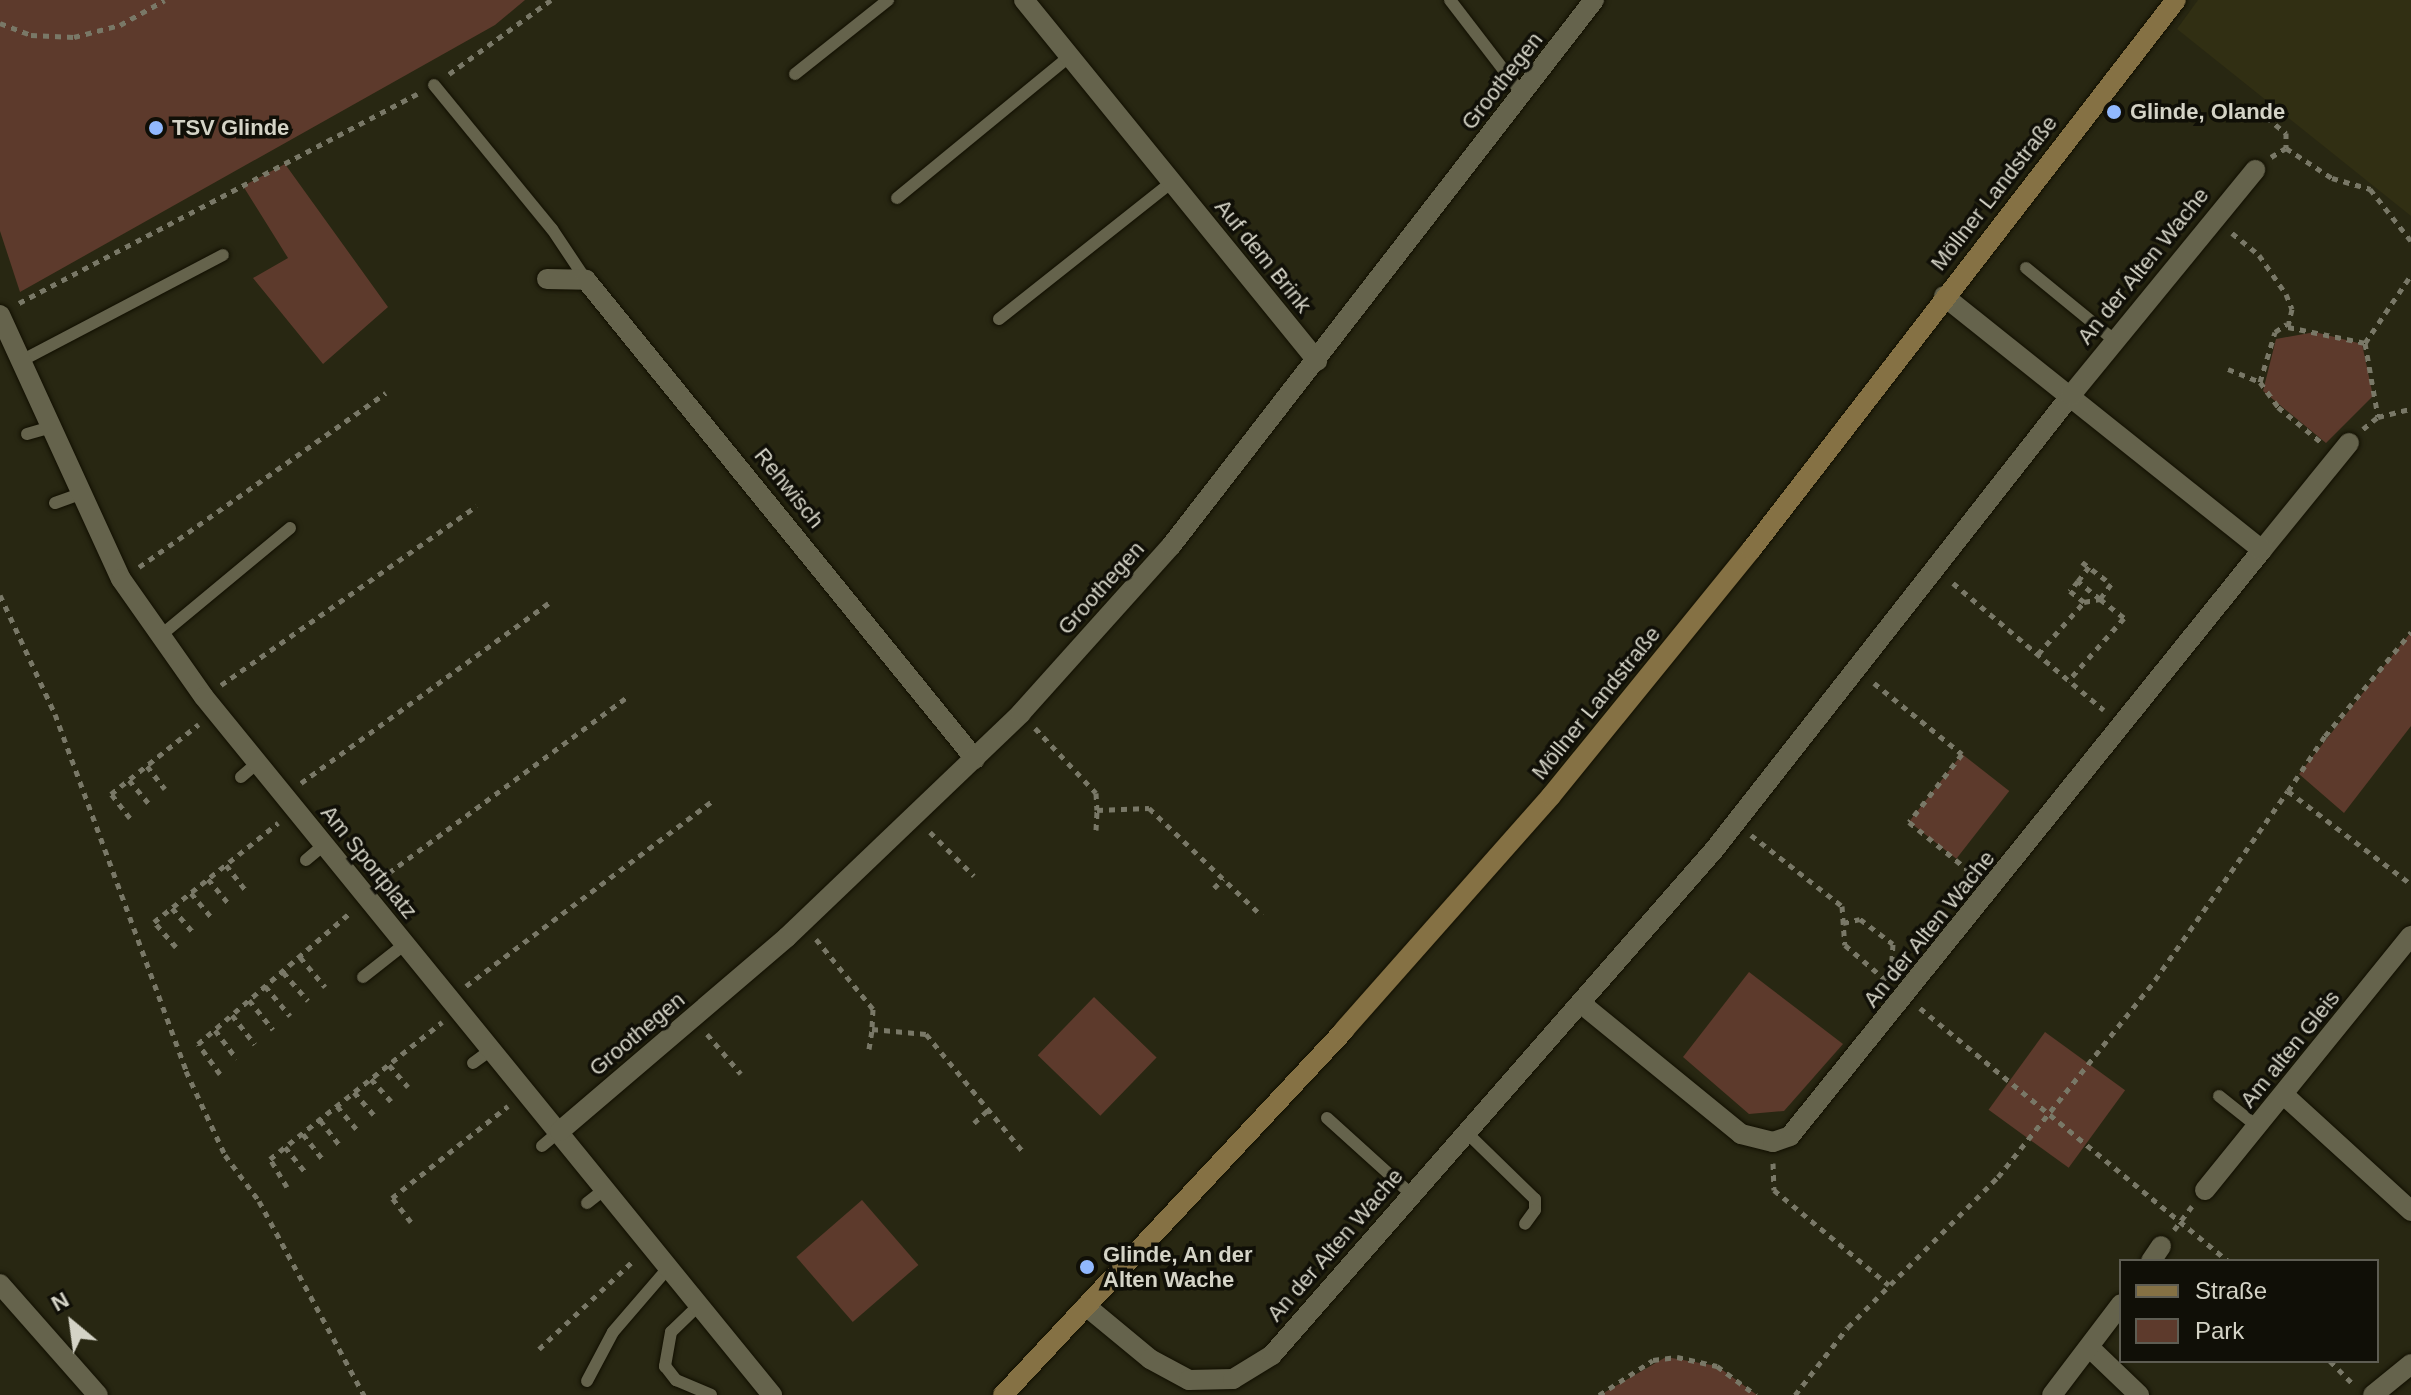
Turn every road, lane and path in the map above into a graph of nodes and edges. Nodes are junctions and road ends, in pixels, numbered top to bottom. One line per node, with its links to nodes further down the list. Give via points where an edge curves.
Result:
1 (165, 0): 8 (path, via 120,25 74,37 31,35)
2 (551, 0): 11 (path)
3 (888, 0): 10 (lane)
4 (1024, 0): 9 (street, Auf dem Brink)
5 (1450, 0): 12 (lane)
6 (1594, 0): 12 (street, Groothegen)
7 (2176, 0): 25 (main road, Möllner Landstraße)
8 (0, 23)
9 (1070, 56): 16 (street, Auf dem Brink); 17 (lane)
10 (795, 74)
11 (434, 85): 24 (lane, via 552,229); 26 (path)
12 (1522, 94): 32 (street, Groothegen)
13 (2266, 117): 14 (path, via 2286,133)
14 (2286, 148): 15 (path); 19 (path, via 2332,178 2370,189)
15 (2255, 170): 18 (street, An der Alten Wache)
16 (1172, 182): 27 (lane); 32 (street, Auf dem Brink)
17 (897, 198)
18 (2213, 217): 28 (path, via 2272,272 2290,302); 29 (street, An der Alten Wache)
19 (2411, 241)
20 (223, 255): 31 (lane)
21 (2026, 268): 29 (lane)
22 (2411, 275): 30 (path)
23 (547, 279): 24 (street)
24 (586, 280): 64 (street, Rehwisch)
25 (1944, 296): 36 (street); 167 (main road, Möllner Landstraße, via 1751,550 1551,796 1344,1030)
26 (7, 310): 31 (street, Am Sportplatz)
27 (999, 319)
28 (2287, 324): 30 (path, via 2292,330); 34 (path, via 2275,332)
29 (2114, 340): 36 (street, An der Alten Wache)
30 (2365, 343): 37 (path, via 2378,417)
31 (21, 361): 38 (street, Am Sportplatz)
32 (1317, 361): 62 (street, Groothegen, via 1171,546)
33 (2228, 369): 34 (path)
34 (2260, 382): 40 (path, via 2278,407)
35 (386, 393): 49 (path)
36 (2071, 395): 45 (street); 48 (street, An der Alten Wache)
37 (2411, 409)
38 (51, 427): 39 (lane); 41 (street, Am Sportplatz)
39 (27, 434)
40 (2344, 449): 45 (street, An der Alten Wache)
41 (80, 494): 42 (lane); 49 (street, Am Sportplatz)
42 (55, 503)
43 (477, 506): 61 (path)
44 (290, 528): 56 (lane)
45 (2262, 550): 63 (street, An der Alten Wache)
46 (2082, 562): 47 (path)
47 (2089, 567): 50 (path); 52 (path, via 2111,584)
48 (1936, 569): 57 (path); 58 (street, An der Alten Wache)
49 (121, 579): 56 (street, Am Sportplatz)
50 (2078, 581): 52 (path); 53 (path, via 2070,591)
51 (0, 595): 175 (path, via 55,714 186,1071 225,1155 259,1201)
52 (2100, 599): 53 (path); 59 (path, via 2124,618)
53 (2084, 602): 57 (path)
54 (549, 603): 73 (path)
55 (2411, 632): 70 (path, via 2325,736)
56 (160, 636): 61 (street, Am Sportplatz)
57 (2038, 654): 59 (path)
58 (1857, 670): 77 (street, An der Alten Wache); 88 (path, via 1962,754 1909,822)
59 (2068, 681): 63 (path)
60 (626, 698): 90 (path)
61 (209, 704): 65 (street, Am Sportplatz); 66 (path)
62 (1021, 713): 64 (street, Groothegen); 74 (path, via 1096,793)
63 (2122, 725): 88 (street, An der Alten Wache)
64 (975, 759): 75 (street, Groothegen)
65 (257, 763): 67 (lane); 73 (street, Am Sportplatz)
66 (147, 766): 68 (path); 69 (path)
67 (241, 777)
68 (129, 780): 72 (path); 76 (path, via 111,794)
69 (165, 789)
70 (2288, 791): 85 (path); 134 (path, via 2155,980)
71 (714, 800): 109 (path)
72 (148, 803)
73 (289, 803): 79 (street, Am Sportplatz); 81 (path)
74 (1097, 810): 78 (path); 84 (path, via 1149,808)
75 (915, 817): 82 (path); 95 (street, Groothegen)
76 (130, 818)
77 (1736, 823): 96 (path, via 1842,906); 110 (street, An der Alten Wache)
78 (1096, 830)
79 (324, 845): 80 (lane); 90 (street, Am Sportplatz)
80 (306, 860)
81 (226, 865): 83 (path); 87 (path)
82 (974, 876)
83 (208, 879): 89 (path); 91 (path)
84 (1223, 879): 86 (path); 93 (path)
85 (2411, 884)
86 (1214, 888)
87 (245, 889)
88 (1992, 889): 106 (street, An der Alten Wache)
89 (191, 893): 92 (path); 94 (path)
90 (365, 895): 99 (street, Am Sportplatz); 101 (path)
91 (228, 903)
92 (172, 908): 97 (path); 100 (path, via 154,922)
93 (1262, 916)
94 (211, 917)
95 (803, 923): 113 (street, Groothegen); 114 (path, via 873,1009)
96 (1843, 923): 106 (path, via 1845,945); 106 (path, via 1860,919 1893,944)
97 (193, 932)
98 (2411, 936): 129 (street, Am alten Gleis)
99 (405, 944): 103 (lane); 109 (street, Am Sportplatz)
100 (176, 947)
101 (300, 957): 102 (path); 105 (path)
102 (283, 972): 104 (path); 108 (path)
103 (363, 977)
104 (265, 986): 107 (path); 112 (path)
105 (325, 987)
106 (1898, 990): 134 (path); 144 (street, An der Alten Wache, via 1804,1124)
107 (249, 1000): 111 (path); 116 (path)
108 (308, 1001)
109 (454, 1004): 118 (street, Am Sportplatz); 122 (path)
110 (1583, 1005): 142 (street, An der Alten Wache); 144 (street, via 1741,1134)
111 (232, 1015): 115 (path); 117 (path)
112 (290, 1016)
113 (694, 1018): 124 (path); 141 (street, Groothegen)
114 (872, 1029): 119 (path); 133 (path, via 926,1034)
115 (215, 1030): 120 (path); 123 (path, via 198,1044)
116 (273, 1030)
117 (255, 1044)
118 (492, 1049): 121 (lane); 127 (street, Am Sportplatz)
119 (869, 1049)
120 (237, 1059)
121 (473, 1063)
122 (389, 1065): 125 (path); 126 (path)
123 (220, 1074)
124 (741, 1074)
125 (371, 1079): 128 (path); 131 (path)
126 (408, 1087)
127 (527, 1091): 141 (street, Am Sportplatz); 158 (path, via 392,1198)
128 (354, 1092): 132 (path); 135 (path)
129 (2284, 1095): 139 (street, Am alten Gleis); 156 (street)
130 (2219, 1096): 139 (lane)
131 (391, 1101)
132 (337, 1106): 137 (path); 140 (path)
133 (988, 1110): 138 (path); 148 (path)
134 (2050, 1112): 157 (path); 165 (path, via 1998,1177)
135 (374, 1115)
136 (1327, 1118): 154 (lane)
137 (320, 1120): 143 (path); 145 (path)
138 (974, 1123)
139 (2258, 1127): 153 (street, Am alten Gleis)
140 (356, 1129)
141 (560, 1131): 146 (lane); 152 (street, Am Sportplatz)
142 (1466, 1132): 154 (street, An der Alten Wache); 159 (lane, via 1535,1199 1535,1210)
143 (303, 1134): 147 (path); 149 (path)
144 (1773, 1142): 165 (path, via 1774,1190)
145 (339, 1144)
146 (542, 1146)
147 (285, 1147): 150 (path); 151 (path, via 269,1161)
148 (1024, 1153)
149 (322, 1158)
150 (305, 1172)
151 (287, 1187)
152 (606, 1188): 155 (lane); 160 (street, Am Sportplatz)
153 (2205, 1190): 157 (path)
154 (1410, 1193): 167 (street, An der Alten Wache, via 1272,1355 1233,1379 1210,1383 1169,1372)
155 (587, 1203)
156 (2411, 1211)
157 (2182, 1219): 161 (path); 162 (path)
158 (411, 1222)
159 (1525, 1224)
160 (651, 1244): 163 (street, Am Sportplatz); 170 (path)
161 (2156, 1253)
162 (2226, 1259)
163 (669, 1267): 166 (street, Am Sportplatz); 173 (lane, via 625,1314)
164 (0, 1284): 174 (street)
165 (1889, 1285): 181 (path)
166 (699, 1305): 176 (lane, via 671,1332 665,1366 676,1380); 177 (street, Am Sportplatz)
167 (1086, 1306): 178 (main road, Möllner Landstraße)
168 (2119, 1307): 169 (street)
169 (2090, 1348): 182 (street); 183 (street)
170 (539, 1349)
171 (2332, 1363): 184 (path)
172 (2411, 1364): 185 (street)
173 (587, 1381)
174 (98, 1395)
175 (364, 1395)
176 (711, 1395)
177 (772, 1395)
178 (1003, 1395)
179 (1599, 1395): 180 (path, via 1666,1357 1717,1366)
180 (1756, 1395)
181 (1795, 1395)
182 (2052, 1395)
183 (2139, 1395)
184 (2364, 1395)
185 (2373, 1395)

